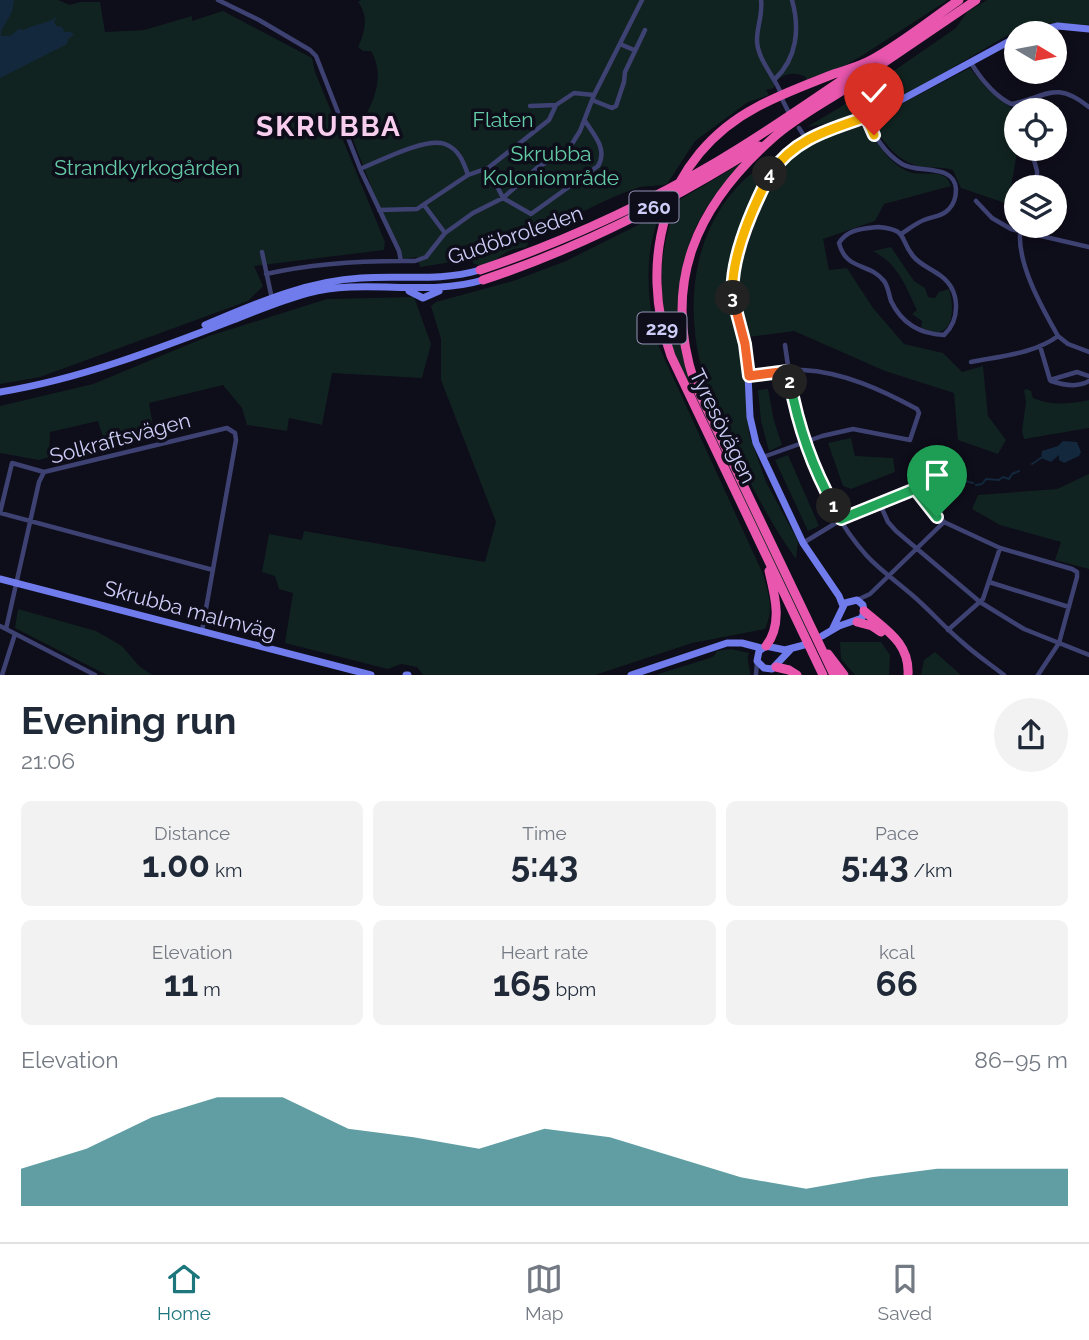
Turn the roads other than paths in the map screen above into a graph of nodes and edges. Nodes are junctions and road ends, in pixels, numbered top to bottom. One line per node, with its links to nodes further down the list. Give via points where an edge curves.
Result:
1 (218, 0): 30 (street, via 314,53)
2 (642, 0): 10 (street)
3 (761, 0): 15 (street, via 757,41)
4 (792, 0): 15 (street, via 795,43 791,59)
5 (960, 0): 13 (highway, Tyresövägen / 229)
6 (976, 0): 28 (highway, Tyresövägen / 229)
7 (1068, 27): 8 (street)
8 (1089, 29)
9 (645, 30): 12 (street)
10 (620, 44): 12 (street); 17 (street)
11 (1004, 44): 14 (street)
12 (634, 50): 17 (street, via 616,106)
13 (870, 61): 45 (highway, Gudöbroleden / 260, via 744,145 658,195 568,238); 74 (highway, Tyresövägen / 229, via 737,119 688,171 661,233 656,262 662,330 677,371)
14 (970, 62): 18 (street, via 984,83); 25 (street)
15 (775, 79): 16 (street)
16 (780, 91)
17 (593, 98): 21 (street, via 575,93); 26 (street)
18 (1004, 98)
19 (1030, 98): 23 (street, via 1061,92 1073,94)
20 (782, 99): 24 (street)
21 (556, 105): 22 (street); 31 (street, via 538,131)
22 (530, 106)
23 (1089, 107)
24 (788, 111)
25 (866, 117): 29 (street); 39 (street, via 881,145 901,164 944,173 955,184 950,208)
26 (584, 120): 33 (street, via 570,147); 33 (street, via 601,147 598,166 531,214)
27 (799, 128): 29 (street)
28 (775, 136): 48 (highway, Gudöbroleden / 260, via 627,221); 90 (highway, Tyresövägen / 229, via 732,179 707,214 686,267 682,320 698,391)
29 (806, 139): 60 (street, via 771,173 734,268 733,294)
30 (360, 169): 32 (street, via 410,149 437,144 455,150); 36 (street)
31 (488, 169): 32 (street); 33 (street)
32 (468, 175): 35 (street)
33 (503, 198): 38 (street)
34 (976, 201): 37 (street)
35 (424, 205): 36 (street); 38 (street)
36 (379, 210): 44 (street)
37 (1004, 225)
38 (445, 233): 44 (street, via 426,257)
39 (901, 234): 39 (street, via 912,255 953,290 955,320 944,335 929,334 903,319 884,281 846,260 839,243 845,234 859,229 878,227)
40 (1022, 238): 54 (street, via 1026,267)
41 (1056, 238): 42 (street)
42 (1089, 247)
43 (262, 252): 46 (street)
44 (401, 261): 46 (street, via 342,262)
45 (480, 270): 47 (street, Gudöbroleden / 260)
46 (266, 274): 53 (street)
47 (450, 277): 51 (street); 53 (street, Gudöbroleden / 260, via 359,278 295,289)
48 (483, 281): 49 (street, Gudöbroleden / 260)
49 (464, 285): 51 (street, Gudöbroleden / 260); 52 (street)
50 (395, 288): 51 (street, Gudöbroleden / 260); 52 (street); 53 (street, Gudöbroleden / 260, via 325,289)
51 (423, 288): 52 (street)
52 (423, 298)
53 (273, 301): 63 (street, Gudöbroleden / 260, via 141,353 39,386)
54 (1058, 336): 56 (street); 57 (street)
55 (785, 345): 59 (street)
56 (1040, 346): 58 (street); 62 (street)
57 (1089, 352)
58 (971, 362)
59 (788, 371): 60 (street); 64 (street); 64 (street, via 808,370 874,387 919,411 910,440 857,429)
60 (749, 376): 65 (street, via 750,417)
61 (1089, 379): 62 (street, via 1084,384 1063,385); 62 (street, via 1077,372)
62 (1051, 380)
63 (0, 392)
64 (805, 442): 65 (street); 68 (street)
65 (762, 458): 71 (street)
66 (44, 472): 69 (street, Solkraftsvägen); 69 (street, via 12,463 0,513); 75 (street, Solkraftsvägen, via 223,427 230,429 235,433 234,452)
67 (879, 502): 68 (street); 70 (street, via 917,489); 73 (street, via 888,523)
68 (841, 519): 71 (street); 76 (street, via 864,554)
69 (31, 522): 75 (street); 80 (street, Solkraftsvägen)
70 (944, 522): 72 (street); 73 (street)
71 (803, 543): 77 (street)
72 (1000, 548): 79 (street); 84 (street, via 1077,572)
73 (915, 549): 76 (street); 83 (street)
74 (765, 554): 99 (highway, via 776,617); 110 (highway, Tyresövägen / 229)
75 (213, 570): 93 (street)
76 (887, 576): 81 (street); 92 (street)
77 (826, 577): 82 (street); 85 (street)
78 (0, 579): 80 (street, Skrubba malmväg)
79 (989, 582): 83 (street); 84 (street)
80 (17, 583): 89 (street, Solkraftsvägen); 93 (street, Skrubba malmväg)
81 (870, 594): 82 (street); 86 (street)
82 (855, 600): 85 (street); 86 (street)
83 (980, 602): 92 (street); 96 (street, via 1024,629)
84 (1069, 607): 96 (street)
85 (843, 609): 87 (street, via 845,619); 91 (street)
86 (864, 610): 87 (street, via 862,618); 114 (highway, via 901,644)
87 (853, 622): 91 (street); 113 (highway, via 872,626 893,643)
88 (0, 626): 89 (street)
89 (6, 629): 94 (street)
90 (812, 630): 111 (highway, Tyresövägen / 229); 112 (highway)
91 (832, 630): 95 (street)
92 (948, 630): 115 (street)
93 (202, 631): 106 (street, Skrubba malmväg)
94 (15, 634): 104 (street); 105 (street)
95 (822, 636)
96 (1059, 643): 101 (street); 116 (street)
97 (804, 645): 100 (street)
98 (721, 646): 99 (street, via 734,642); 102 (street, via 741,647); 107 (street)
99 (768, 648): 100 (street); 102 (street); 103 (street)
100 (790, 650): 103 (street)
101 (1089, 654)
102 (757, 660): 103 (street); 108 (street)
103 (771, 668): 109 (highway)
104 (2, 675)
105 (95, 675)
106 (371, 675)
107 (631, 675)
108 (756, 675)
109 (797, 675)
110 (823, 675)
111 (834, 675)
112 (844, 675)
113 (902, 675)
114 (908, 675)
115 (1004, 675)
116 (1038, 675)

